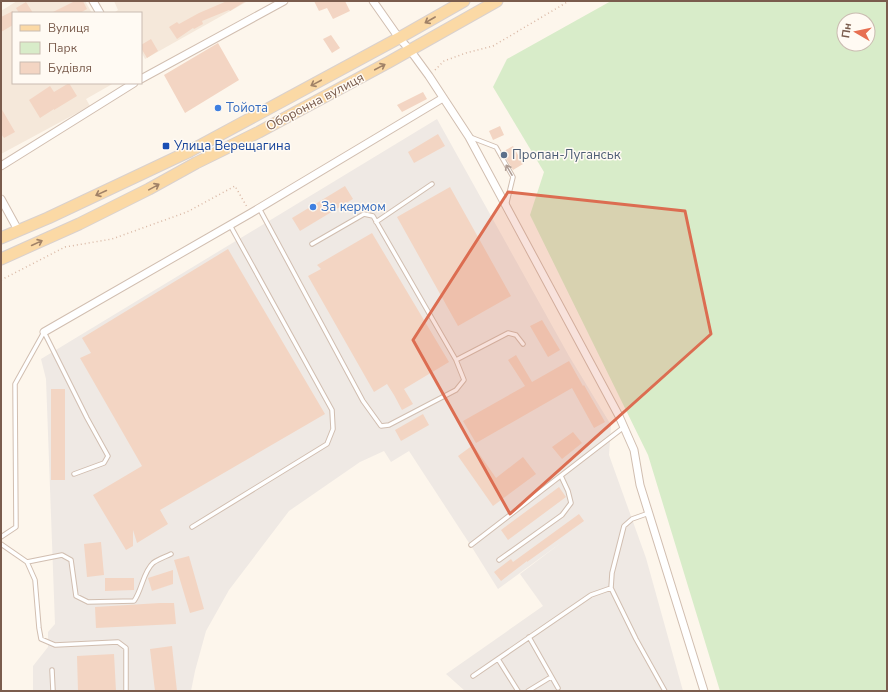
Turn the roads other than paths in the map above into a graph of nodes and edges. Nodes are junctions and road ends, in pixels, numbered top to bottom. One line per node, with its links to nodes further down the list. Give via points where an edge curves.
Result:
1 (93, 1): 6 (street)
2 (284, 1): 9 (street)
3 (373, 1): 7 (street)
4 (464, 1): 7 (main road, Оборонна вулиця, one-way to 7)
5 (497, 1): 8 (main road, Оборонна вулиця)
6 (99, 12)
7 (399, 38): 8 (street); 20 (main road, Оборонна вулиця, one-way to 20, via 190,151)
8 (410, 50): 11 (street); 23 (main road, Оборонна вулиця, one-way to 8, via 149,189)
9 (142, 78)
10 (132, 84): 13 (street)
11 (443, 98): 12 (street); 17 (street)
12 (469, 137): 16 (street); 16 (lane, one-way to 12, via 513,177 496,147)
13 (1, 166)
14 (432, 184): 18 (lane)
15 (1, 199): 20 (street)
16 (506, 207): 27 (street)
17 (259, 208): 19 (street); 26 (lane, via 363,401 381,426 389,425 456,390 464,380)
18 (376, 222): 22 (lane, via 372,216 364,214); 26 (lane)
19 (230, 225): 24 (street); 31 (lane, via 332,410 334,429 327,444)
20 (18, 230): 21 (main road, Оборонна вулиця)
21 (1, 238)
22 (312, 244)
23 (1, 260)
24 (44, 332): 28 (lane, via 108,456 104,463); 32 (lane, via 15,384 16,527)
25 (523, 344): 26 (lane, via 516,335 508,333)
26 (456, 360)
27 (624, 427): 29 (lane); 30 (street, via 634,450 640,485)
28 (74, 474)
29 (560, 476): 34 (lane); 36 (lane, via 571,503 562,515)
30 (649, 513): 38 (lane, via 624,526 612,573); 50 (street)
31 (192, 527)
32 (1, 537)
33 (1, 544): 37 (lane)
34 (471, 545)
35 (171, 554): 37 (lane, via 153,564 134,601 88,602 76,596 71,560 62,555)
36 (499, 560)
37 (27, 562): 46 (lane, via 35,580 41,639 54,645 118,642 126,648)
38 (611, 588): 39 (lane, via 590,595); 49 (lane)
39 (530, 637): 40 (lane); 43 (lane)
40 (498, 659): 42 (lane); 47 (lane)
41 (52, 670): 45 (lane)
42 (473, 676)
43 (551, 677): 44 (lane); 48 (lane)
44 (558, 688)
45 (53, 691)
46 (126, 691)
47 (518, 691)
48 (528, 691)
49 (665, 691)
50 (704, 691)

